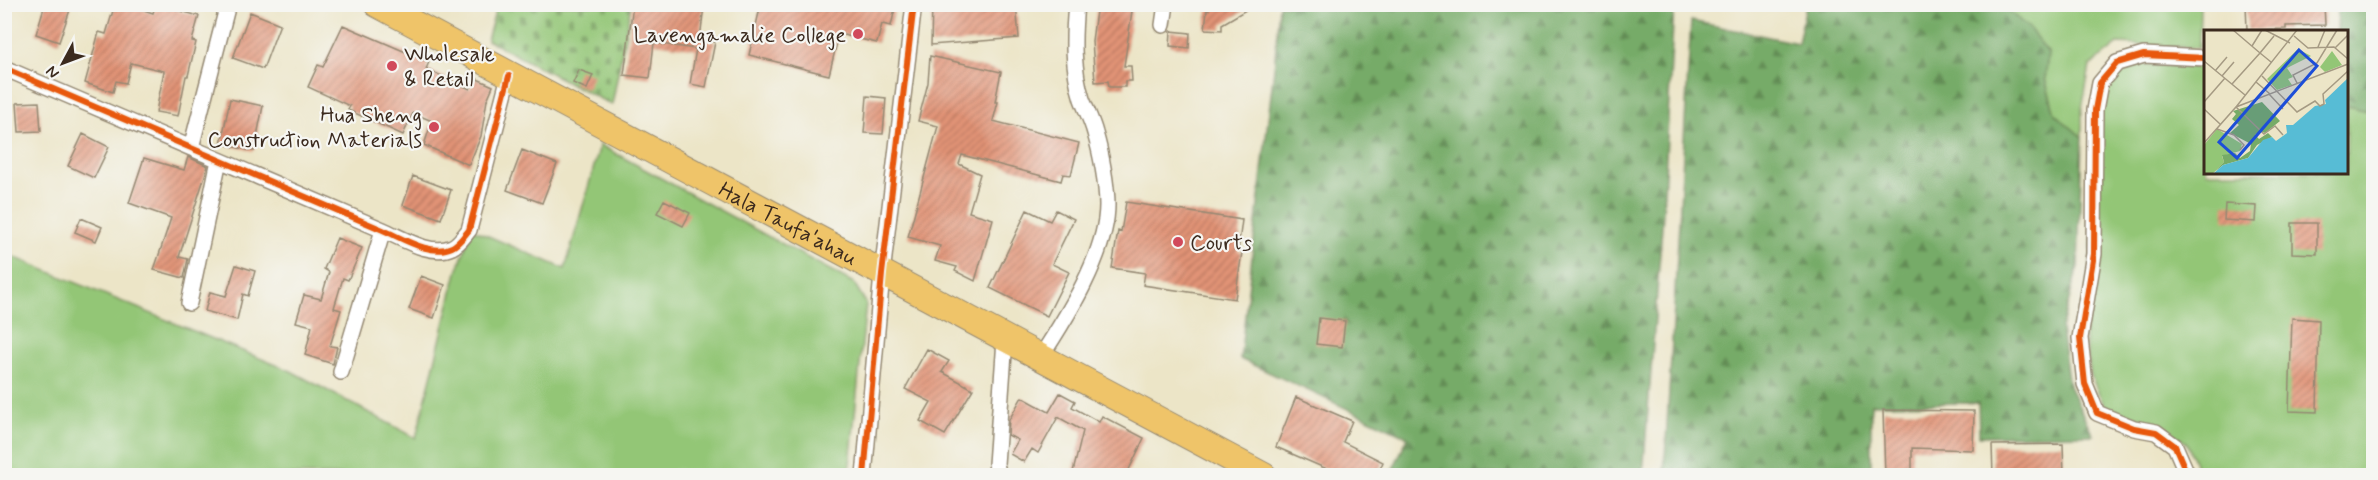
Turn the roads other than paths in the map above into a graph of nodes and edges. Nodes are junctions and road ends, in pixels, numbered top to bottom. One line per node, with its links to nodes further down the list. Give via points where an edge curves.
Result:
1 (228, 4): 10 (street)
2 (377, 4): 9 (main road, Hala Taufa'ahau)
3 (914, 4): 13 (street)
4 (1076, 4): 16 (street, via 1073,62 1095,133 1107,206 1101,240 1089,271 1070,312)
5 (1166, 4): 6 (street)
6 (1163, 25)
7 (2204, 58): 21 (street, via 2144,55 2117,63 2100,83 2095,110 2094,254 2080,338 2085,384 2097,413 2156,432 2175,446)
8 (4, 68): 10 (street)
9 (509, 76): 12 (street, via 469,230 452,247 431,249); 13 (main road, Hala Taufa'ahau)
10 (191, 148): 11 (street)
11 (219, 160): 12 (street); 14 (street)
12 (383, 230): 17 (street)
13 (882, 274): 15 (main road, Hala Taufa'ahau); 18 (street)
14 (189, 303)
15 (1005, 340): 16 (main road, Hala Taufa'ahau); 19 (street, via 996,464)
16 (1040, 358): 20 (main road, Hala Taufa'ahau)
17 (341, 372)
18 (864, 476)
19 (999, 476)
20 (1264, 476)
21 (2187, 476)

